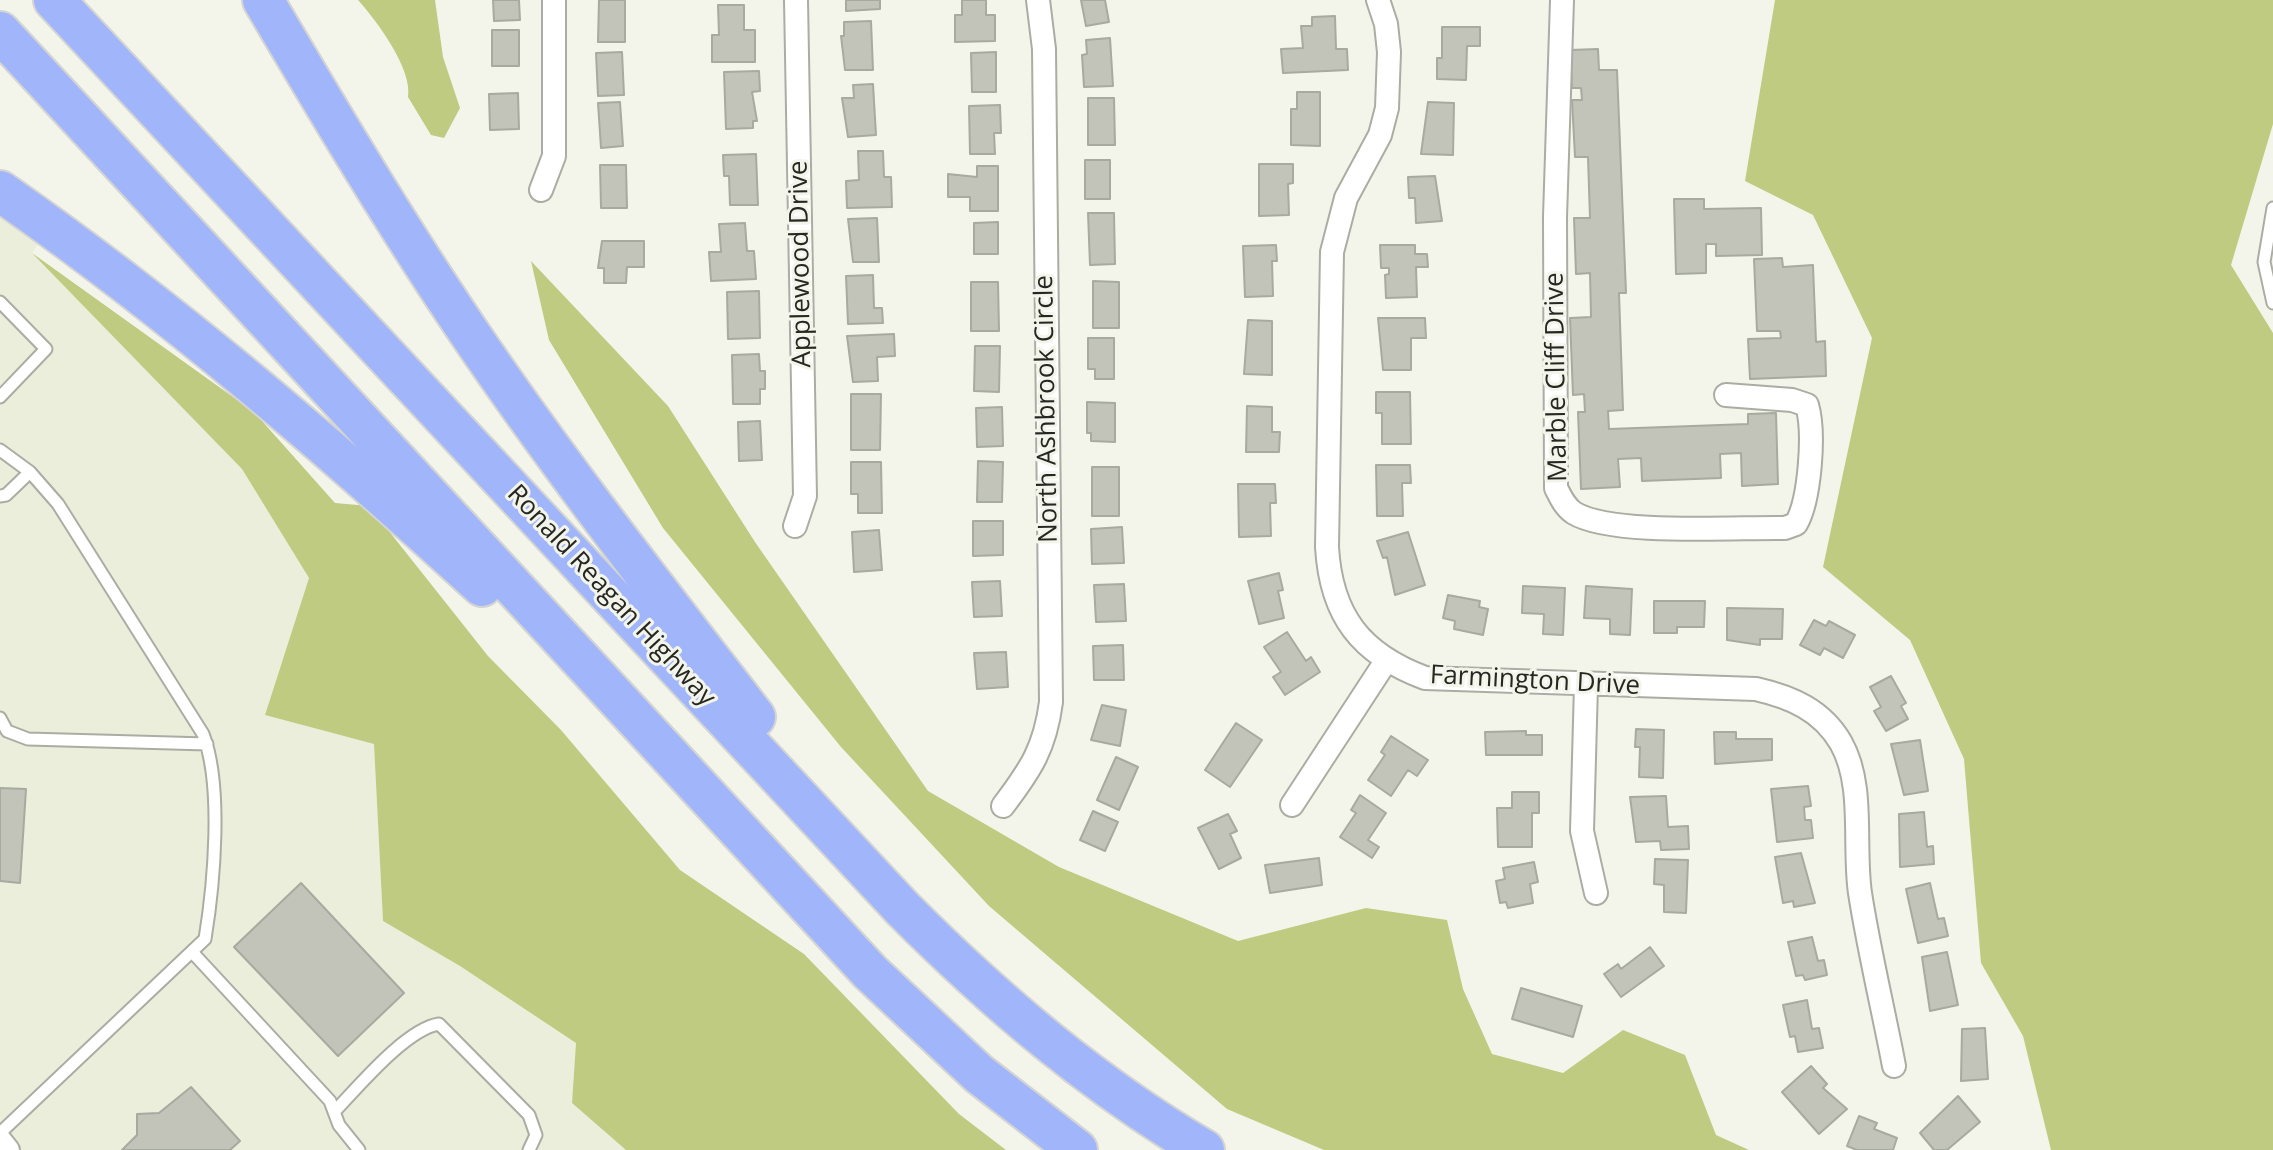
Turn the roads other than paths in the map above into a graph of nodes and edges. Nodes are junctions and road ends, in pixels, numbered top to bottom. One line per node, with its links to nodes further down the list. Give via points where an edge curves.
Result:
1 (54, 0): 8 (highway, Ronald Reagan Highway)
2 (263, 0): 28 (highway, via 386,206 469,332 598,514)
3 (554, 0): 10 (street, via 554,156)
4 (796, 0): 20 (street, Applewood Drive, via 805,496)
5 (1038, 0): 27 (street, North Ashbrook Circle, via 1044,49 1051,702 1039,753)
6 (1378, 0): 21 (street, Farmington Drive, via 1389,52 1387,108 1380,135 1346,198 1332,252 1327,547 1329,575 1342,613)
7 (1562, 0): 15 (street, Marble Cliff Drive, via 1555,249 1556,488 1564,504 1589,520 1630,526 1796,524 1806,491 1807,405)
8 (75, 15): 28 (highway, Ronald Reagan Highway)
9 (0, 32): 25 (highway)
10 (541, 190)
11 (0, 191): 25 (highway, via 170,315 307,427)
12 (2273, 208): 14 (lane, via 2264,262)
13 (0, 302): 16 (lane, via 46,349)
14 (2273, 303)
15 (1726, 395)
16 (0, 397)
17 (0, 450): 18 (lane)
18 (30, 472): 19 (lane); 24 (lane, via 58,504)
19 (0, 496)
20 (795, 526)
21 (1386, 661): 22 (street, Farmington Drive, via 1442,681); 26 (street)
22 (1586, 685): 29 (street, via 1582,831); 31 (street, Farmington Drive, via 1756,689 1801,703 1830,728 1853,778 1860,893)
23 (0, 718): 24 (lane, via 7,731 28,739)
24 (207, 744): 30 (lane, via 215,785 208,919 205,939)
25 (686, 774): 38 (highway, via 870,972 979,1074)
26 (1292, 805)
27 (1003, 806)
28 (878, 884): 39 (highway, Ronald Reagan Highway, via 986,989 1081,1069)
29 (1596, 893)
30 (193, 953): 32 (lane, via 330,1101); 33 (lane)
31 (1894, 1066)
32 (334, 1112): 36 (lane); 37 (lane, via 426,1026 439,1024 529,1115 536,1135)
33 (0, 1133)
34 (0, 1140): 35 (street)
35 (8, 1150)
36 (359, 1150)
37 (529, 1150)
38 (1077, 1150)
39 (1204, 1150)

